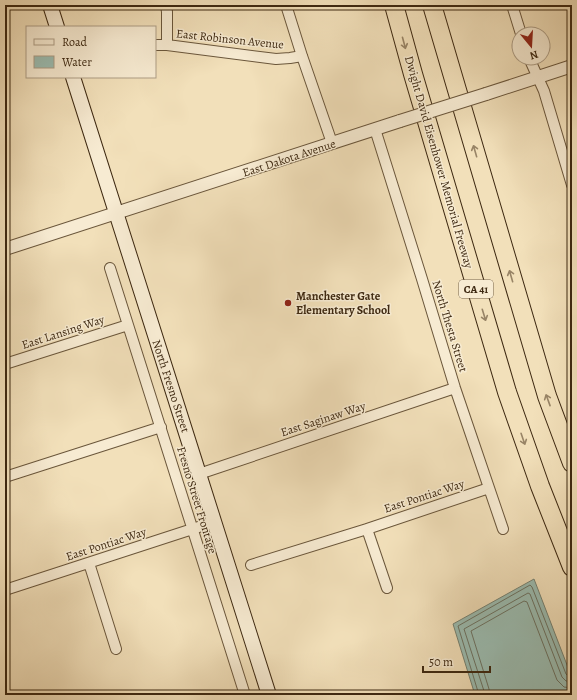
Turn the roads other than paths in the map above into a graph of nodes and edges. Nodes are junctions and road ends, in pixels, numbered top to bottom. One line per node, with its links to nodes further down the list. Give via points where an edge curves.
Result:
1 (50, 5): 7 (main road)
2 (166, 5): 10 (street)
3 (286, 5): 11 (street)
4 (394, 5): 36 (highway, Dwight David Eisenhower Memorial Freeway / CA 41, one-way to 36, via 507,392)
5 (432, 5): 26 (highway, one-way to 5, via 547,396)
6 (512, 5): 8 (street)
7 (57, 26)
8 (519, 26)
9 (156, 45): 10 (street, East Robinson Avenue)
10 (167, 45): 11 (street, East Robinson Avenue, via 276,59)
11 (302, 56): 17 (street)
12 (533, 66): 14 (street)
13 (572, 66): 14 (street, East Dakota Avenue)
14 (538, 77): 16 (street, East Dakota Avenue, bridge); 18 (street)
15 (73, 78): 19 (main road, North Fresno Street)
16 (375, 129): 17 (street, East Dakota Avenue); 24 (street, North Thesta Street)
17 (332, 143): 19 (street, East Dakota Avenue)
18 (572, 185)
19 (116, 214): 20 (street, East Dakota Avenue); 27 (main road, North Fresno Street)
20 (5, 249)
21 (110, 268): 22 (street, Fresno Street Frontage)
22 (128, 324): 23 (street, East Lansing Way); 25 (street, Fresno Street Frontage)
23 (5, 364)
24 (455, 388): 27 (street, East Saginaw Way); 29 (street, North Thesta Street)
25 (161, 427): 28 (street); 31 (street, Fresno Street Frontage)
26 (572, 463)
27 (199, 474): 30 (main road, North Fresno Street)
28 (5, 477)
29 (489, 488): 32 (street, East Pontiac Way); 33 (street, North Thesta Street)
30 (214, 522): 31 (street, East Pontiac Way); 41 (main road, North Fresno Street)
31 (193, 529): 34 (street, East Pontiac Way); 40 (street, Fresno Street Frontage)
32 (367, 529): 35 (street, East Pontiac Way); 37 (street)
33 (503, 529)
34 (89, 563): 38 (street, East Pontiac Way); 39 (street)
35 (251, 565)
36 (572, 567)
37 (388, 588)
38 (5, 590)
39 (116, 649)
40 (245, 695)
41 (268, 695)

